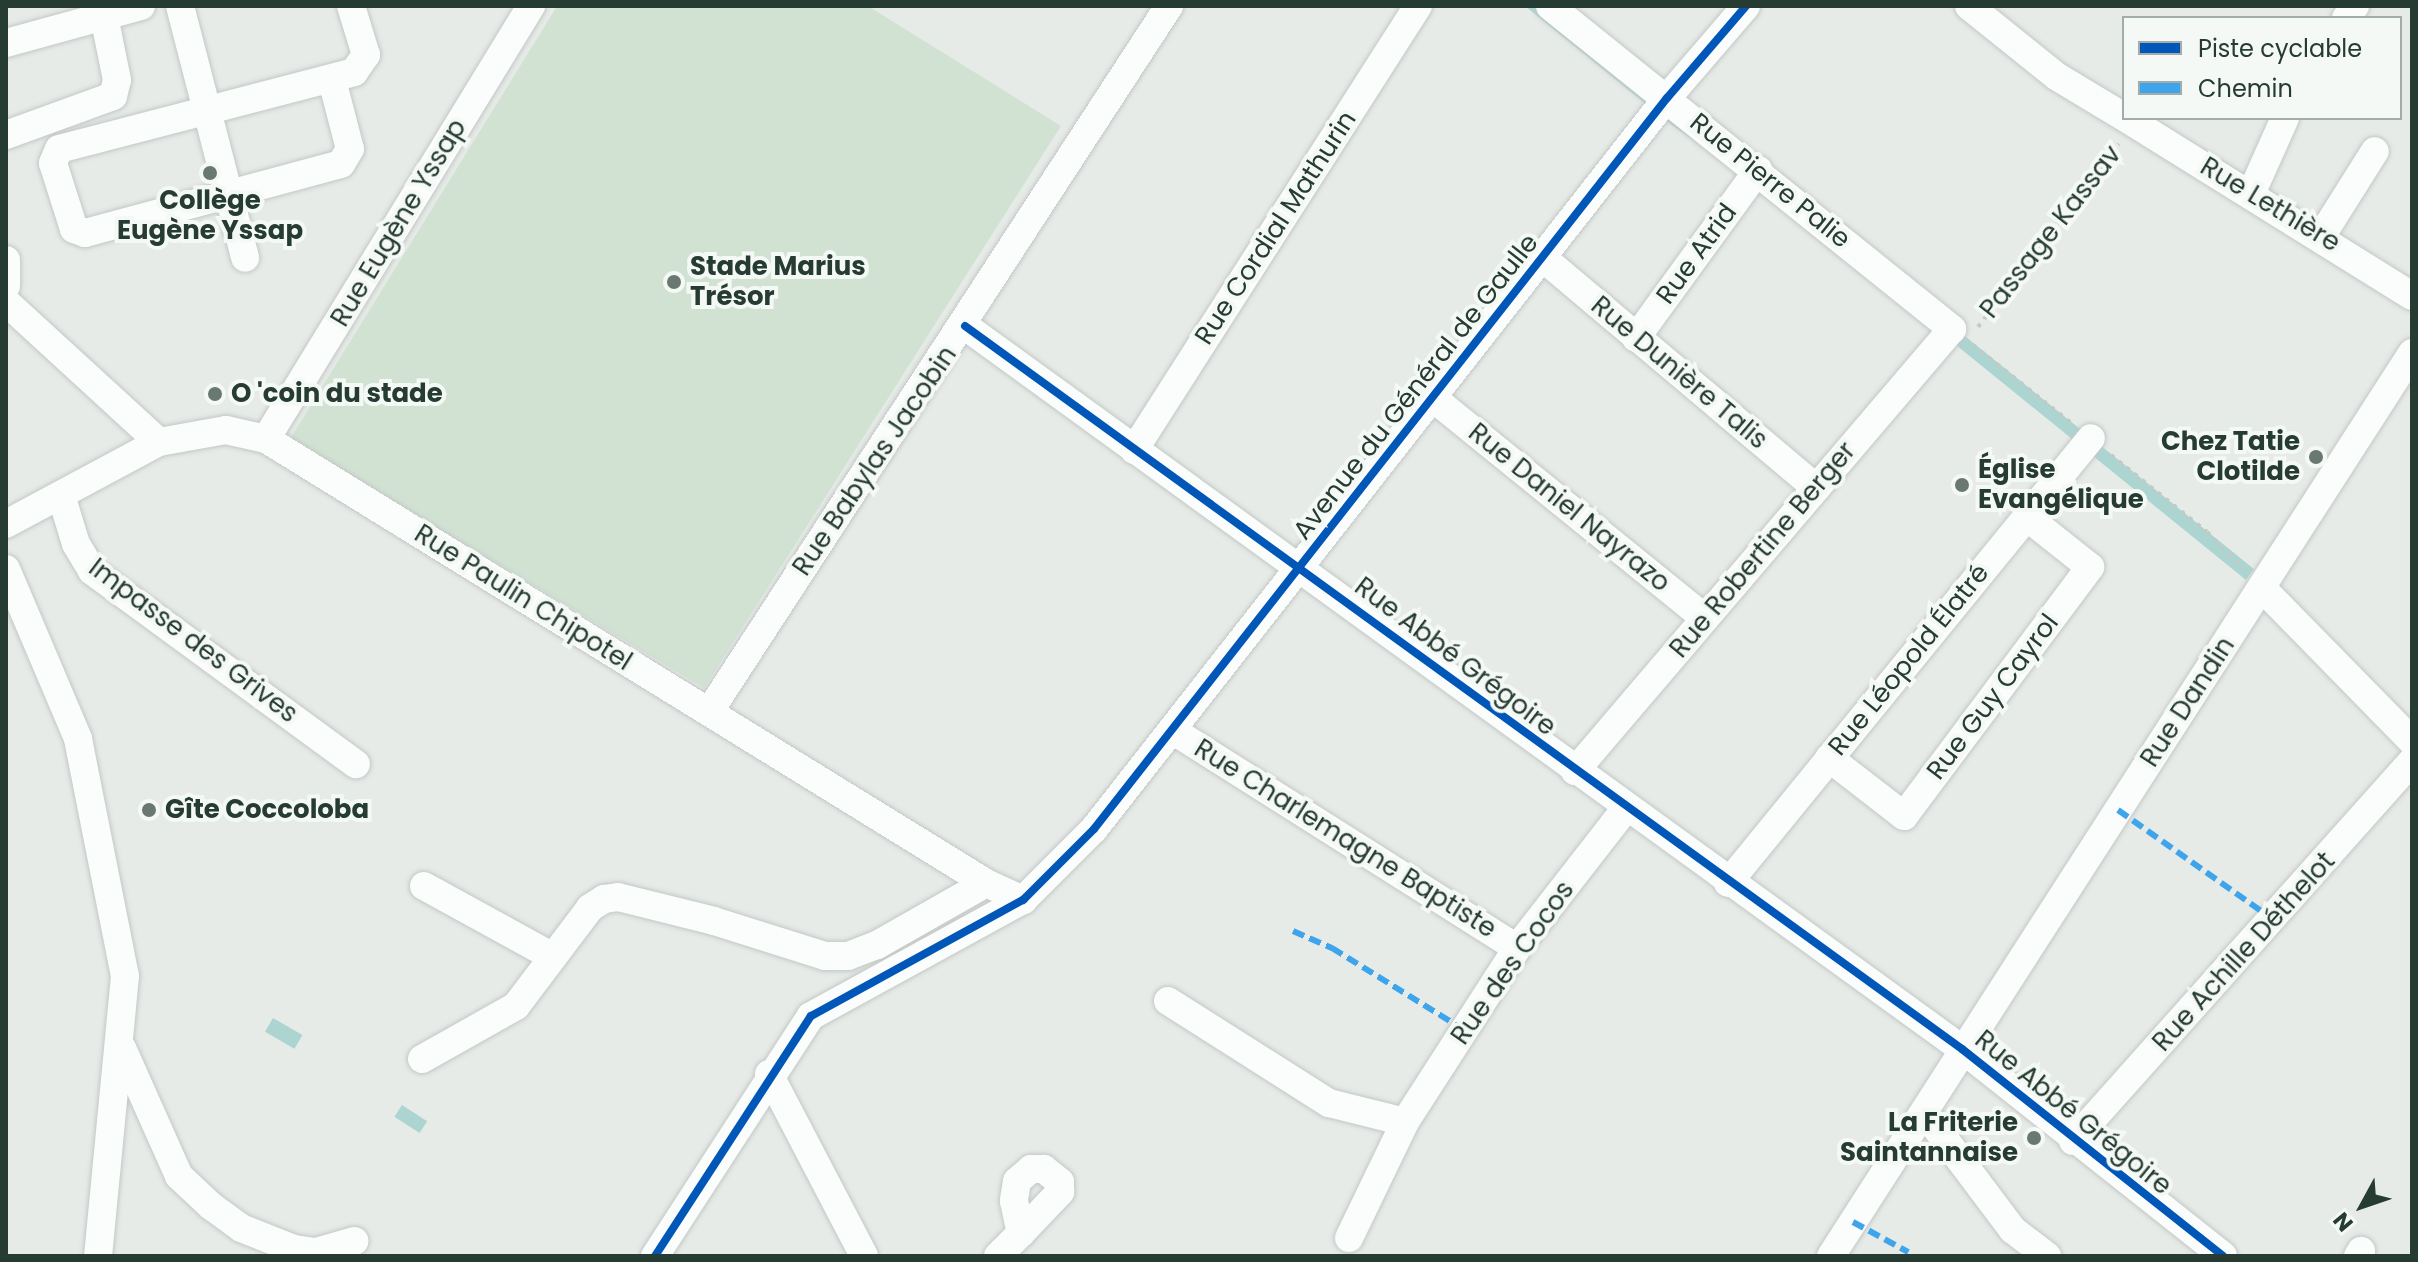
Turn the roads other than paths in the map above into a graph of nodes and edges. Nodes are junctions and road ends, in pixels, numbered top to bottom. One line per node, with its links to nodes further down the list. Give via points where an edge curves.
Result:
1 (141, 6): 10 (street)
2 (180, 6): 15 (street)
3 (351, 6): 12 (street, via 366,55 354,72)
4 (531, 6): 38 (street, Rue Eugène Yssap)
5 (1169, 6): 32 (street, Rue Babylas Jacobin)
6 (1418, 6): 40 (street, Rue Cordial Mathurin)
7 (1550, 6): 13 (street, Rue Pierre Palie)
8 (1746, 6): 13 (street, Avenue du Général de Gaulle)
9 (1969, 6): 16 (street, Rue Lethière, via 2056,76)
10 (104, 16): 11 (street); 14 (street, via 117,80)
11 (6, 43)
12 (332, 80): 15 (street); 24 (street, via 349,157 341,164)
13 (1667, 98): 22 (street, Rue Pierre Palie); 27 (street, Avenue du Général de Gaulle)
14 (107, 100): 19 (street); 20 (street)
15 (208, 111): 19 (street); 24 (street)
16 (2122, 115)
17 (2130, 120): 23 (street, Rue Lethière)
18 (2284, 120): 23 (street)
19 (119, 133): 24 (street, via 66,146 53,156 74,229 85,233)
20 (6, 135)
21 (2375, 151): 25 (street)
22 (1758, 170): 33 (street, Rue Pierre Palie); 34 (street, Rue Atrid)
23 (2251, 194): 25 (street, Rue Lethière)
24 (230, 197): 26 (street)
25 (2322, 235): 30 (street, Rue Lethière)
26 (245, 258)
27 (1543, 258): 34 (street, Rue Dunière Talis); 36 (street, Avenue du Général de Gaulle)
28 (6, 260): 29 (street)
29 (6, 286)
30 (2412, 296)
31 (6, 302): 39 (street)
32 (965, 326): 40 (street, Rue Abbé Grégoire); 49 (street, Rue Babylas Jacobin)
33 (1964, 329): 41 (street, Rue Robertine Berger)
34 (1636, 338): 41 (street, Rue Dunière Talis)
35 (2412, 353): 47 (street, Rue Dandin)
36 (1433, 398): 45 (street, Avenue du Général de Gaulle); 48 (street, Rue Daniel Nayrazo)
37 (2091, 438): 43 (street, Rue Léopold Élatré)
38 (266, 439): 39 (street, Rue Paulin Chipotel, via 226,430); 49 (street, Rue Paulin Chipotel)
39 (159, 442): 42 (street, Rue Paulin Chipotel)
40 (1134, 450): 45 (street, Rue Abbé Grégoire)
41 (1816, 488): 48 (street, Rue Robertine Berger)
42 (61, 495): 44 (street, Rue Paulin Chipotel); 54 (street, Impasse des Grives, via 76,544 92,571)
43 (2027, 517): 52 (street, Rue Léopold Élatré); 52 (street, Rue Guy Cayrol, via 2090,567 1904,816)
44 (6, 524)
45 (1301, 567): 51 (street, Avenue du Général de Gaulle); 55 (street, Rue Abbé Grégoire)
46 (6, 569): 64 (street, via 78,739 125,976)
47 (2262, 588): 50 (street); 65 (street, Rue Dandin)
48 (1705, 618): 55 (street, Rue Robertine Berger)
49 (709, 712): 57 (street, Rue Paulin Chipotel)
50 (2408, 729)
51 (1172, 730): 60 (street, Avenue du Général de Gaulle, via 1094,829); 61 (street, Rue Charlemagne Baptiste)
52 (1829, 758): 58 (street, Rue Léopold Élatré)
53 (2412, 761): 70 (street, Rue Achille Déthelot)
54 (356, 764)
55 (1575, 771): 56 (street, Rue Abbé Grégoire)
56 (1626, 808): 58 (street, Rue Abbé Grégoire); 61 (street, Rue des Cocos)
57 (986, 883): 60 (street, Rue Paulin Chipotel); 62 (street, via 848,956 825,956 618,897 590,908)
58 (1728, 883): 65 (street, Rue Abbé Grégoire)
59 (424, 886): 62 (street)
60 (1023, 900): 67 (street, Avenue du Général de Gaulle, via 823,1008)
61 (1517, 948): 69 (street, Rue des Cocos)
62 (553, 957): 66 (street, via 516,1006)
63 (1168, 1001): 69 (street, via 1329,1103)
64 (122, 1048): 73 (street, via 179,1176 211,1206 241,1228 294,1249 316,1252); 75 (street)
65 (1962, 1049): 68 (street, Rue Dandin); 70 (street, Rue Abbé Grégoire)
66 (422, 1059)
67 (769, 1074): 76 (street, Avenue du Général de Gaulle); 77 (street)
68 (1925, 1113): 79 (street, Rue Dandin); 80 (street, via 2013,1230)
69 (1405, 1122): 72 (street, Rue des Cocos)
70 (2073, 1141): 74 (street, Rue Abbé Grégoire)
71 (1021, 1233): 78 (street)
72 (1349, 1238)
73 (354, 1241)
74 (2209, 1252)
75 (98, 1256)
76 (655, 1256)
77 (864, 1256)
78 (998, 1256)
79 (1831, 1256)
80 (2047, 1256)

